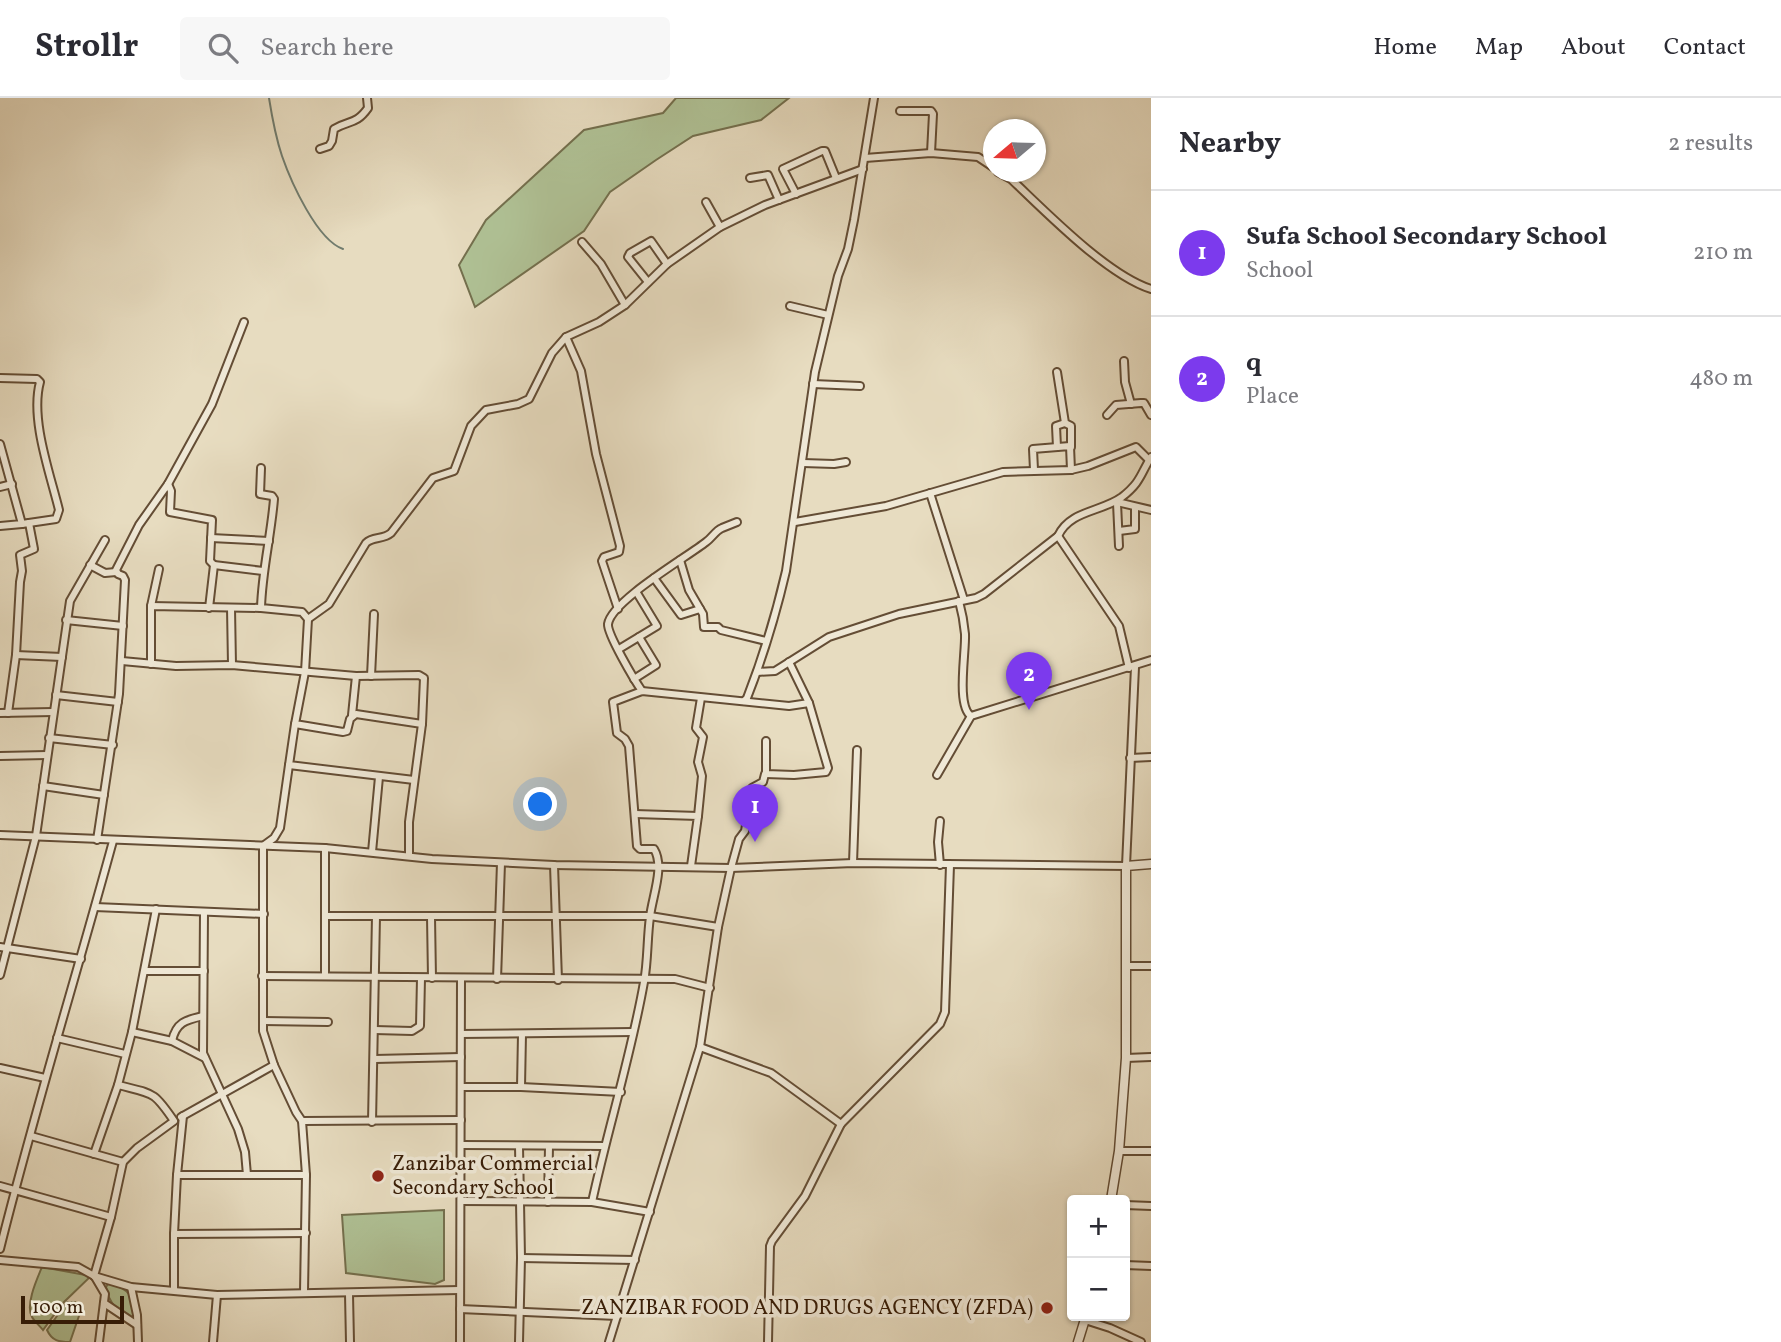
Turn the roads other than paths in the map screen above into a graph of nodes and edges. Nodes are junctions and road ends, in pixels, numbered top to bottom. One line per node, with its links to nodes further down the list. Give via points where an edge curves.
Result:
1 (367, 98): 4 (street, via 364,115 334,129 329,146)
2 (874, 98): 6 (street)
3 (900, 111): 5 (street, via 931,111)
4 (320, 149)
5 (932, 153): 6 (street); 7 (street)
6 (865, 158): 9 (street)
7 (983, 160)
8 (783, 169): 10 (street); 12 (street, via 824,151); 14 (street)
9 (863, 169): 12 (street); 24 (street, via 848,249)
10 (768, 175): 11 (street); 15 (street)
11 (750, 178)
12 (836, 178): 14 (street)
13 (1014, 182): 21 (street, via 1115,269)
14 (796, 194): 15 (street)
15 (779, 200): 17 (street)
16 (706, 202): 17 (street)
17 (720, 227): 19 (street)
18 (582, 242): 22 (street)
19 (667, 264): 20 (street); 20 (street, via 651,241 630,253 628,257)
20 (648, 282): 22 (street)
21 (1151, 289)
22 (625, 305): 26 (street)
23 (790, 306): 24 (street)
24 (828, 315): 30 (street)
25 (244, 322): 46 (street, via 212,404)
26 (566, 337): 75 (street, via 581,371 620,547 602,561); 78 (street, via 552,353 529,399 486,410 471,426 454,471 433,478 391,533 369,539 329,604)
27 (1124, 361): 32 (street)
28 (1057, 372): 35 (street)
29 (0, 378): 54 (street, via 40,382 36,402 59,510 56,519)
30 (813, 384): 31 (street); 41 (street)
31 (860, 386)
32 (1130, 404): 33 (street, via 1113,407); 34 (street, via 1144,403)
33 (1107, 415)
34 (1151, 415)
35 (1065, 422): 37 (street, via 1056,426); 38 (street, via 1071,425)
36 (0, 445): 45 (street)
37 (1057, 447): 38 (street); 44 (street, via 1032,449)
38 (1071, 447): 43 (street)
39 (1150, 459): 43 (street, via 1137,447); 49 (street, via 1139,482)
40 (846, 462): 41 (street)
41 (803, 463): 53 (street)
42 (261, 468): 60 (street, via 260,494 274,499)
43 (1072, 470): 44 (street)
44 (1034, 471): 48 (street, via 1003,472)
45 (12, 484): 47 (street); 54 (street)
46 (168, 484): 58 (street, via 169,511 210,518); 67 (street, via 139,525)
47 (0, 487)
48 (930, 493): 53 (street, via 886,506); 70 (street)
49 (1116, 502): 50 (street); 56 (street); 57 (street, via 1079,516 1062,527)
50 (1135, 507): 51 (street); 56 (street, via 1135,529)
51 (1151, 510)
52 (737, 522): 62 (street)
53 (794, 522): 82 (street)
54 (25, 524): 55 (street); 84 (street, via 34,549 20,555)
55 (0, 526)
56 (1119, 531): 61 (street)
57 (1058, 536): 70 (street, via 984,594); 91 (street, via 1119,626)
58 (211, 538): 60 (street); 64 (street, via 208,557)
59 (105, 540): 63 (street)
60 (269, 541): 66 (street)
61 (1119, 546)
62 (680, 560): 68 (street); 76 (street, via 689,590)
63 (90, 565): 67 (street, via 105,573); 79 (street, via 70,601)
64 (214, 565): 66 (street); 72 (street)
65 (159, 569): 71 (street)
66 (263, 571): 74 (street)
67 (116, 572): 80 (street, via 125,580)
68 (654, 578): 69 (street); 76 (street, via 681,615)
69 (637, 593): 75 (street); 81 (street, via 657,624)
70 (961, 601): 88 (street, via 899,614 829,637); 106 (street, via 963,681 966,710)
71 (151, 606): 72 (street); 89 (street)
72 (209, 608): 73 (street)
73 (232, 608): 74 (street); 90 (street)
74 (261, 608): 78 (street, via 302,612)
75 (618, 609): 83 (street, via 608,626)
76 (701, 609): 82 (street, via 704,628 718,627)
77 (374, 614): 95 (street)
78 (308, 619): 92 (street)
79 (66, 620): 80 (street); 85 (street)
80 (123, 626): 87 (street)
81 (639, 637): 83 (street); 96 (street, via 656,665)
82 (766, 641): 93 (street)
83 (619, 649): 96 (street)
84 (16, 655): 85 (street); 104 (street)
85 (62, 657): 98 (street)
86 (1151, 660): 91 (street)
87 (122, 661): 89 (street); 101 (street)
88 (789, 662): 93 (street, via 775,671); 102 (street)
89 (151, 664): 90 (street)
90 (232, 665): 92 (street)
91 (1132, 667): 106 (street); 116 (street)
92 (305, 672): 94 (street); 107 (street)
93 (757, 673): 100 (street)
94 (356, 676): 95 (street); 105 (street)
95 (371, 676): 108 (street, via 424,678)
96 (634, 680): 97 (street)
97 (642, 691): 99 (street); 124 (street, via 613,702 617,733 629,746)
98 (56, 695): 101 (street); 103 (street)
99 (701, 698): 100 (street); 125 (street, via 696,728 703,737)
100 (744, 701): 102 (street)
101 (118, 702): 111 (street)
102 (809, 703): 118 (street, via 828,770)
103 (53, 712): 104 (street); 109 (street)
104 (4, 713)
105 (352, 715): 107 (street, via 343,732); 108 (street)
106 (971, 716): 119 (street)
107 (295, 724): 117 (street)
108 (422, 724): 121 (street)
109 (49, 738): 111 (street); 114 (street)
110 (766, 741): 118 (street)
111 (113, 745): 123 (street)
112 (858, 750): 136 (street)
113 (0, 755): 114 (street)
114 (47, 755): 122 (street)
115 (1151, 757): 116 (street)
116 (1130, 758): 143 (street)
117 (289, 765): 120 (street); 131 (street, via 280,828)
118 (765, 774): 144 (street, via 763,782 752,788 745,831)
119 (937, 775)
120 (379, 777): 121 (street); 133 (street)
121 (414, 780): 134 (street)
122 (44, 786): 123 (street); 128 (street)
123 (104, 795): 129 (street)
124 (635, 814): 125 (street); 140 (street, via 637,846 654,849)
125 (698, 816): 141 (street)
126 (940, 821): 139 (street)
127 (0, 835): 128 (street)
128 (36, 836): 129 (street); 157 (street)
129 (97, 840): 130 (street)
130 (113, 841): 131 (street); 145 (street)
131 (263, 846): 132 (street); 148 (street)
132 (325, 848): 133 (street); 149 (street)
133 (372, 852): 134 (street)
134 (409, 856): 135 (street)
135 (501, 863): 138 (street); 153 (street)
136 (853, 863): 139 (street); 144 (street)
137 (1151, 864): 143 (street)
138 (554, 865): 140 (street); 154 (street)
139 (940, 865): 142 (street)
140 (658, 866): 141 (street); 151 (street)
141 (691, 866): 144 (street)
142 (950, 866): 143 (street); 204 (street, via 945,1012 940,1024)
143 (1126, 866): 159 (street)
144 (731, 868): 155 (street)
145 (95, 907): 146 (street); 158 (street)
146 (156, 909): 147 (street); 161 (street)
147 (204, 912): 148 (street); 162 (street)
148 (264, 914): 165 (street)
149 (325, 916): 150 (street); 164 (street)
150 (376, 916): 152 (street); 166 (street)
151 (650, 916): 154 (street); 155 (street); 172 (street)
152 (431, 917): 153 (street); 168 (street)
153 (499, 917): 154 (street); 170 (street)
154 (555, 917): 171 (street)
155 (718, 927): 173 (street)
156 (0, 947): 157 (street)
157 (8, 947): 158 (street); 163 (street)
158 (81, 960): 182 (street)
159 (1128, 966): 160 (street); 189 (street)
160 (1151, 966)
161 (145, 971): 162 (street); 178 (street)
162 (204, 971): 174 (street)
163 (0, 975)
164 (324, 975): 165 (street); 166 (street)
165 (262, 976): 175 (street)
166 (376, 976): 167 (street); 177 (street)
167 (421, 978): 168 (street); 177 (street, via 421,1026 412,1031)
168 (432, 978): 169 (street)
169 (461, 979): 170 (street); 180 (street)
170 (497, 979): 171 (street)
171 (558, 980): 172 (street)
172 (645, 980): 173 (street, via 675,979); 179 (street)
173 (710, 988): 184 (street)
174 (203, 1016): 183 (street, via 180,1024); 188 (street)
175 (264, 1021): 176 (street); 191 (street)
176 (328, 1022)
177 (375, 1030): 190 (street)
178 (132, 1032): 183 (street); 185 (street)
179 (633, 1032): 181 (street); 197 (street)
180 (461, 1034): 181 (street); 186 (street)
181 (522, 1034): 196 (street)
182 (57, 1038): 185 (street); 193 (street)
183 (172, 1041): 188 (street)
184 (700, 1047): 204 (street, via 771,1073); 226 (street)
185 (125, 1054): 194 (street)
186 (461, 1057): 190 (street); 195 (street)
187 (1151, 1057): 189 (street)
188 (205, 1058): 198 (street)
189 (1126, 1058): 210 (street)
190 (374, 1059): 203 (street)
191 (274, 1065): 198 (street); 202 (street)
192 (0, 1068): 193 (street)
193 (45, 1078): 205 (street)
194 (118, 1085): 201 (street, via 151,1093); 212 (street)
195 (461, 1087): 196 (street); 200 (street)
196 (521, 1087): 197 (street)
197 (621, 1092): 209 (street)
198 (221, 1094): 199 (street); 215 (street, via 238,1129)
199 (183, 1116): 201 (street); 214 (street)
200 (461, 1120): 203 (street); 206 (street)
201 (174, 1121): 213 (street)
202 (302, 1121): 203 (street); 216 (street)
203 (372, 1122)
204 (841, 1124): 257 (street, via 805,1196 770,1246)
205 (31, 1136): 212 (street); 218 (street)
206 (461, 1145): 207 (street); 220 (street)
207 (519, 1146): 208 (street); 223 (street)
208 (549, 1146): 209 (street); 221 (street)
209 (604, 1146): 222 (street)
210 (1119, 1151): 211 (street); 219 (street)
211 (1151, 1151)
212 (94, 1154): 213 (street)
213 (123, 1162): 227 (street)
214 (177, 1175): 215 (street); 229 (street)
215 (247, 1175): 216 (street)
216 (306, 1175): 228 (street)
217 (0, 1186): 218 (street)
218 (15, 1189): 227 (street); 230 (street)
219 (1112, 1195)
220 (461, 1201): 223 (street); 239 (street)
221 (548, 1202): 222 (street); 223 (street)
222 (592, 1202): 226 (street)
223 (520, 1203): 231 (street)
224 (1130, 1205): 225 (street)
225 (1151, 1206)
226 (650, 1212): 233 (street)
227 (111, 1217): 236 (street)
228 (306, 1233): 229 (street); 240 (street)
229 (174, 1234): 238 (street)
230 (0, 1249)
231 (521, 1258): 233 (street); 245 (street)
232 (0, 1260): 236 (street, via 78,1267)
233 (635, 1260): 246 (street)
234 (1130, 1265): 235 (street)
235 (1151, 1266)
236 (94, 1276): 237 (street); 243 (street, via 105,1294)
237 (131, 1287): 238 (street); 249 (street)
238 (174, 1290): 242 (street)
239 (459, 1290): 241 (street); 244 (street)
240 (304, 1292): 241 (street); 242 (street)
241 (349, 1294): 253 (street)
242 (217, 1295): 252 (street)
243 (104, 1303): 249 (street); 250 (street)
244 (460, 1309): 245 (street); 254 (street)
245 (519, 1311): 246 (street); 255 (street)
246 (618, 1316): 256 (street)
247 (1085, 1321): 258 (street)
248 (1093, 1321): 259 (street)
249 (137, 1325): 251 (street)
250 (99, 1342)
251 (138, 1342)
252 (213, 1342)
253 (350, 1342)
254 (460, 1342)
255 (519, 1342)
256 (609, 1342)
257 (768, 1342)
258 (1078, 1342)
259 (1140, 1342)

